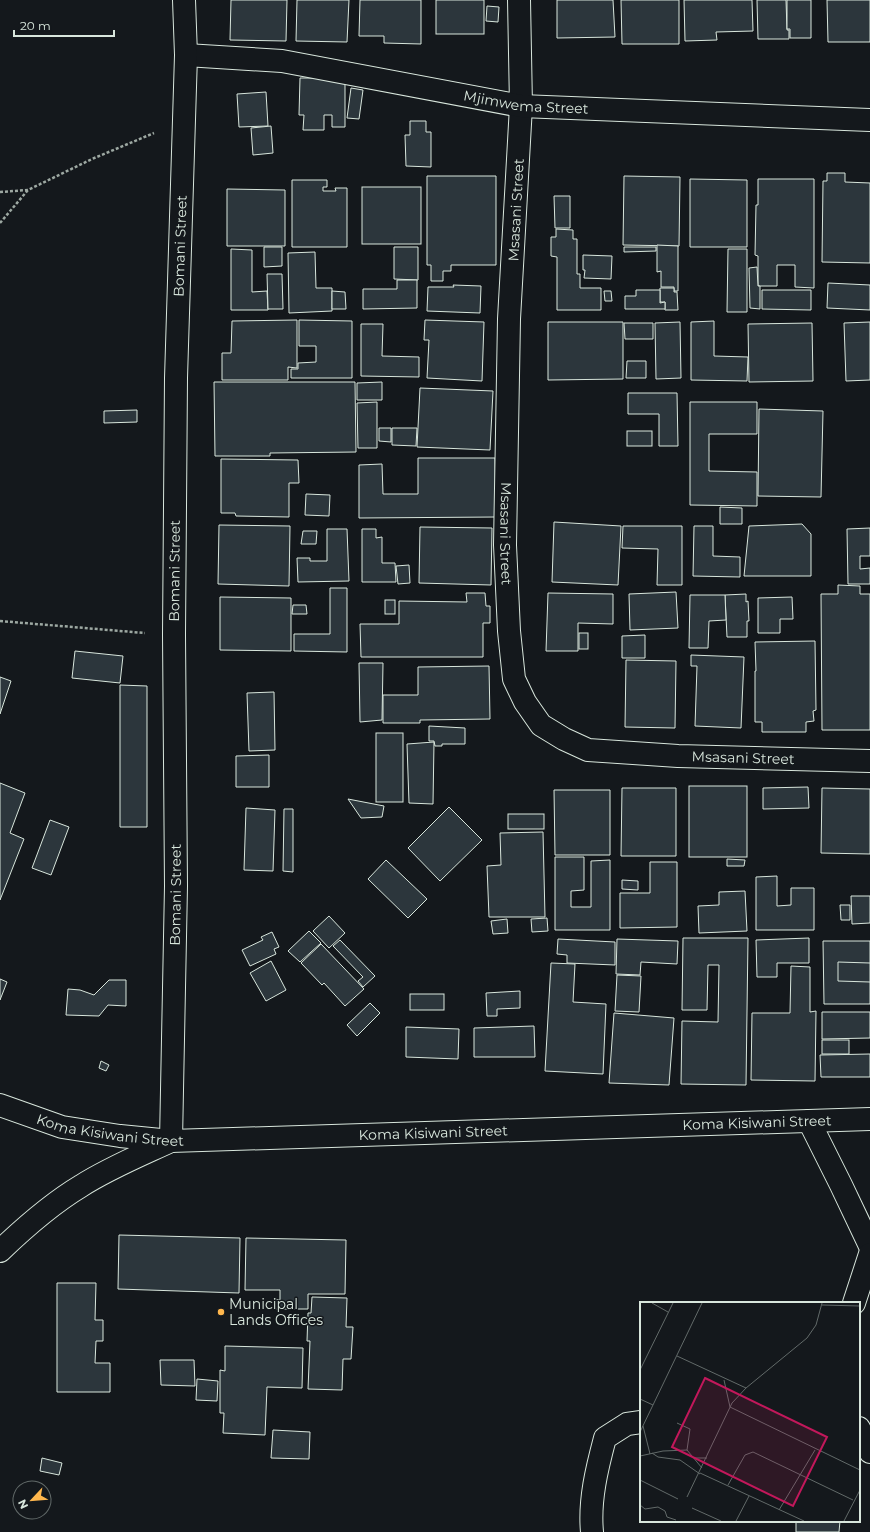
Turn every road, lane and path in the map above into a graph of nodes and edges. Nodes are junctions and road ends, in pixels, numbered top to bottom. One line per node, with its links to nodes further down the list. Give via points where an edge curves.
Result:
1 (184, 0): 3 (street, Bomani Street)
2 (519, 0): 4 (street, Msasani Street)
3 (186, 55): 4 (street, Mjimwema Street, via 282,61); 5 (street, Bomani Street)
4 (522, 106): 6 (street, Mjimwema Street); 12 (street, Msasani Street, via 509,319 505,545 514,678 525,702 541,724 588,750 678,756)
5 (184, 120): 7 (path, via 92,159); 11 (street, Bomani Street, via 176,378)
6 (870, 120)
7 (28, 190): 8 (path); 9 (path)
8 (0, 192)
9 (0, 222)
10 (0, 621): 11 (path)
11 (174, 635): 16 (street, Bomani Street, via 176,886)
12 (870, 761)
13 (0, 1105): 16 (street, Koma Kisiwani Street, via 62,1127)
14 (870, 1119): 15 (street, Koma Kisiwani Street)
15 (809, 1121): 16 (street, Koma Kisiwani Street); 17 (street)
16 (171, 1141): 18 (street, via 81,1185 32,1222)
17 (870, 1246)
18 (0, 1251)
19 (870, 1254): 20 (street)
20 (854, 1302)
21 (640, 1422): 24 (street, via 627,1424 605,1438 595,1474)
22 (860, 1430): 23 (street)
23 (870, 1452)
24 (592, 1532)

